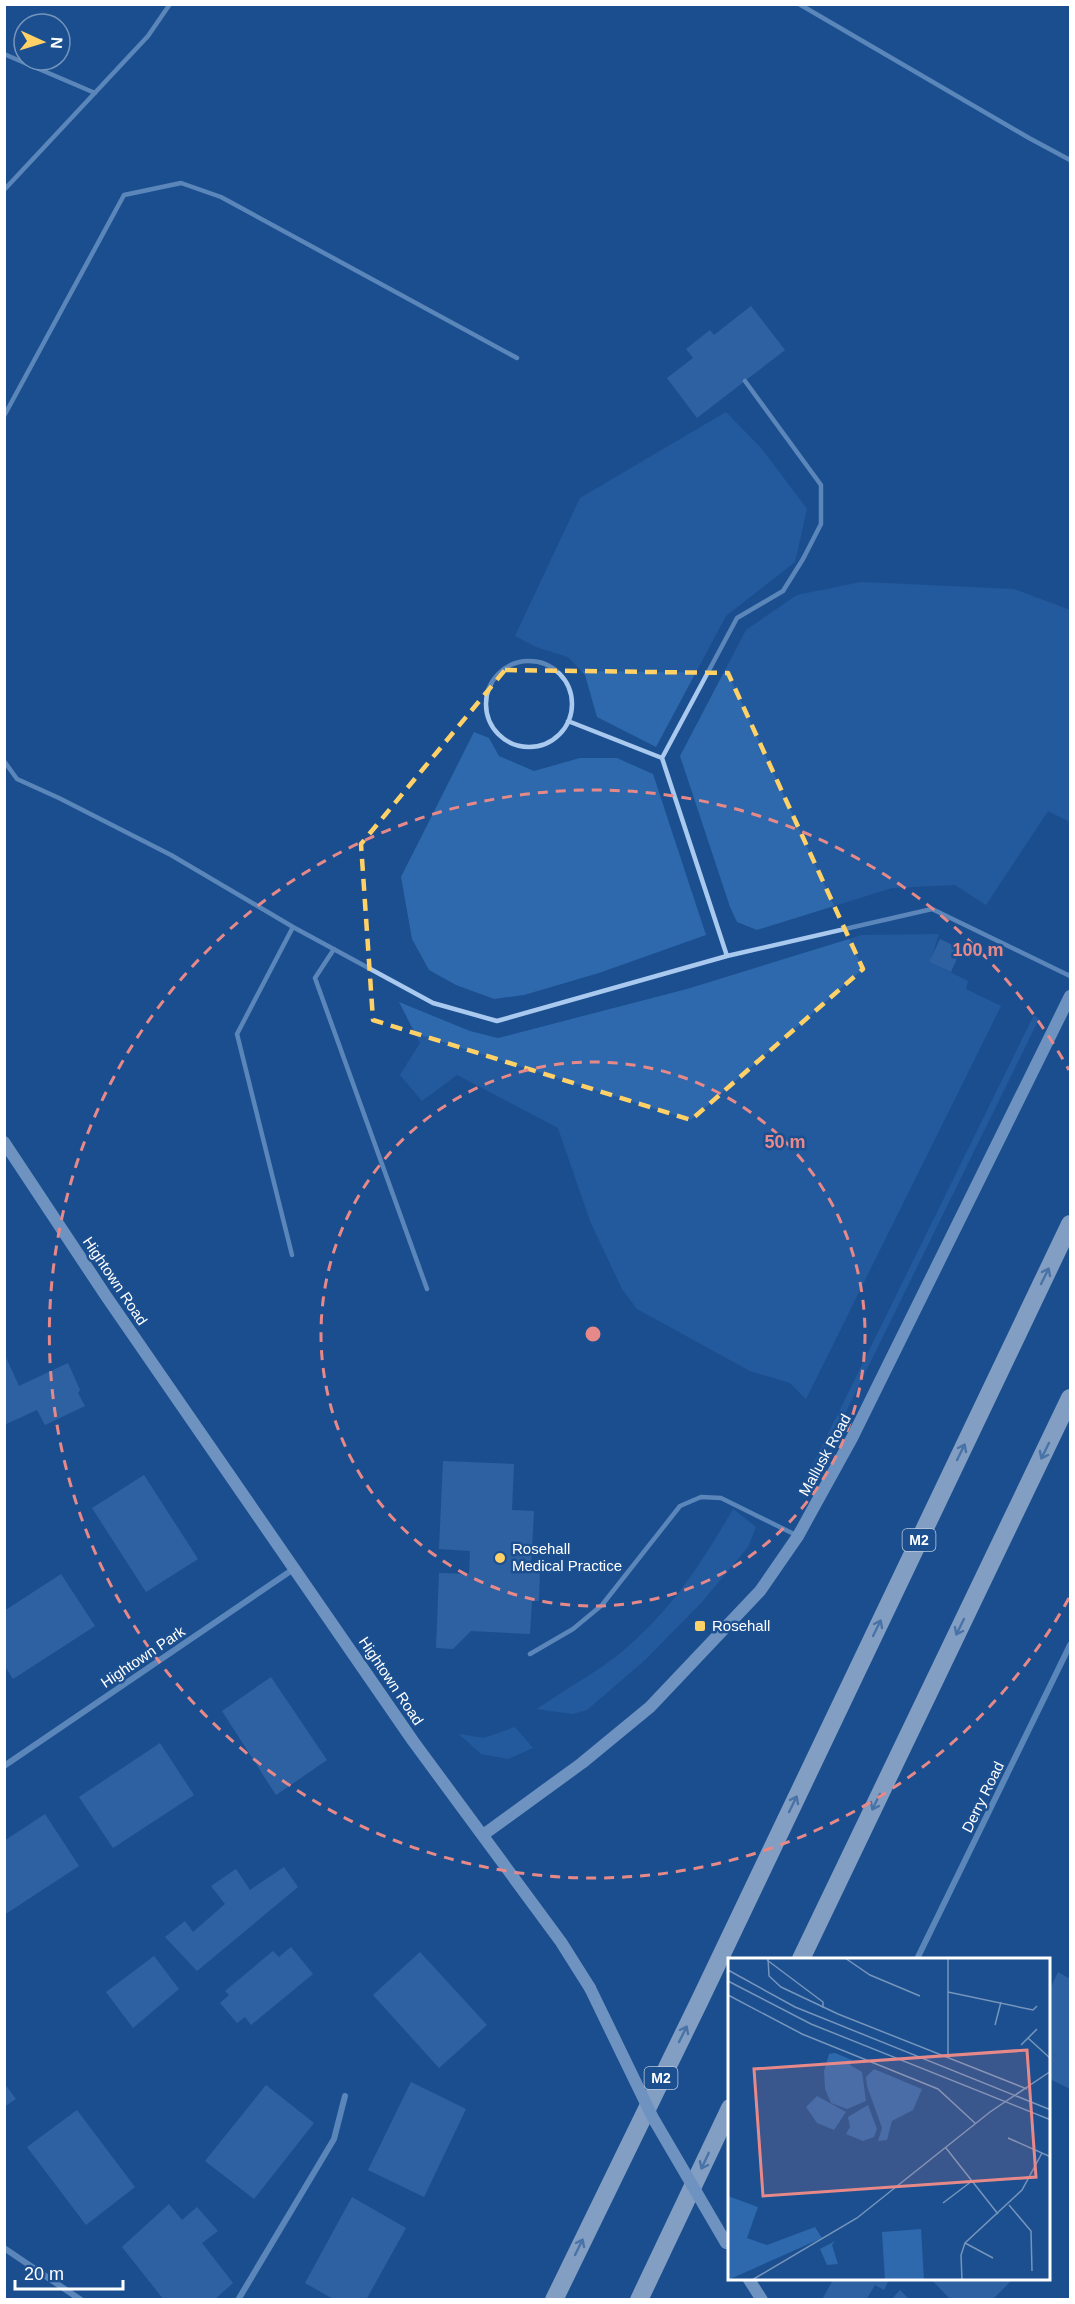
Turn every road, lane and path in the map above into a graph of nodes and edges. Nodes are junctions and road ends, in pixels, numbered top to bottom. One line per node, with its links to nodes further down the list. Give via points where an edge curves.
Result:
1 (170, 4): 4 (lane, via 148,36)
2 (799, 4): 5 (lane)
3 (4, 54): 4 (lane)
4 (95, 93): 6 (lane)
5 (1071, 160)
6 (4, 190)
7 (517, 358): 9 (lane, via 221,197 181,183 124,195)
8 (746, 381): 11 (lane, via 821,485 821,524 783,591 737,618)
9 (4, 416)
10 (568, 721): 10 (lane, via 550,742 522,747 498,734 487,716 486,694 501,670 513,663 542,663 555,669 570,693); 11 (lane)
11 (662, 758): 15 (lane)
12 (4, 761): 13 (lane, via 17,779 171,855)
13 (293, 927): 14 (lane); 20 (lane, via 237,1034)
14 (334, 949): 15 (lane, via 433,1003 497,1021); 21 (lane, via 315,978)
15 (727, 956): 16 (lane, via 932,909)
16 (1071, 976)
17 (1071, 996): 23 (main road, Mallusk Road, via 852,1438)
18 (4, 1142): 24 (main road, Hightown Road)
19 (1071, 1224): 38 (highway, M2, one-way to 19)
20 (292, 1255)
21 (427, 1289)
22 (1071, 1398): 29 (highway, one-way to 29)
23 (798, 1536): 26 (lane, via 721,1498 701,1497 680,1506 602,1605 573,1629); 28 (main road, Mallusk Road, via 760,1591 650,1707 582,1763)
24 (296, 1568): 27 (street, Hightown Park); 28 (main road, Hightown Road, via 413,1741)
25 (1071, 1645): 30 (street, Derry Road)
26 (530, 1654)
27 (4, 1766)
28 (483, 1834): 33 (main road, Hightown Road, bridge, via 590,1988 653,2118)
29 (801, 1958)
30 (918, 1958)
31 (345, 2096): 37 (street, via 334,2139)
32 (728, 2112): 39 (highway, one-way to 39)
33 (728, 2246)
34 (4, 2248): 36 (street)
35 (751, 2280): 40 (main road)
36 (81, 2300)
37 (238, 2300)
38 (554, 2300)
39 (639, 2300)
40 (762, 2300)

